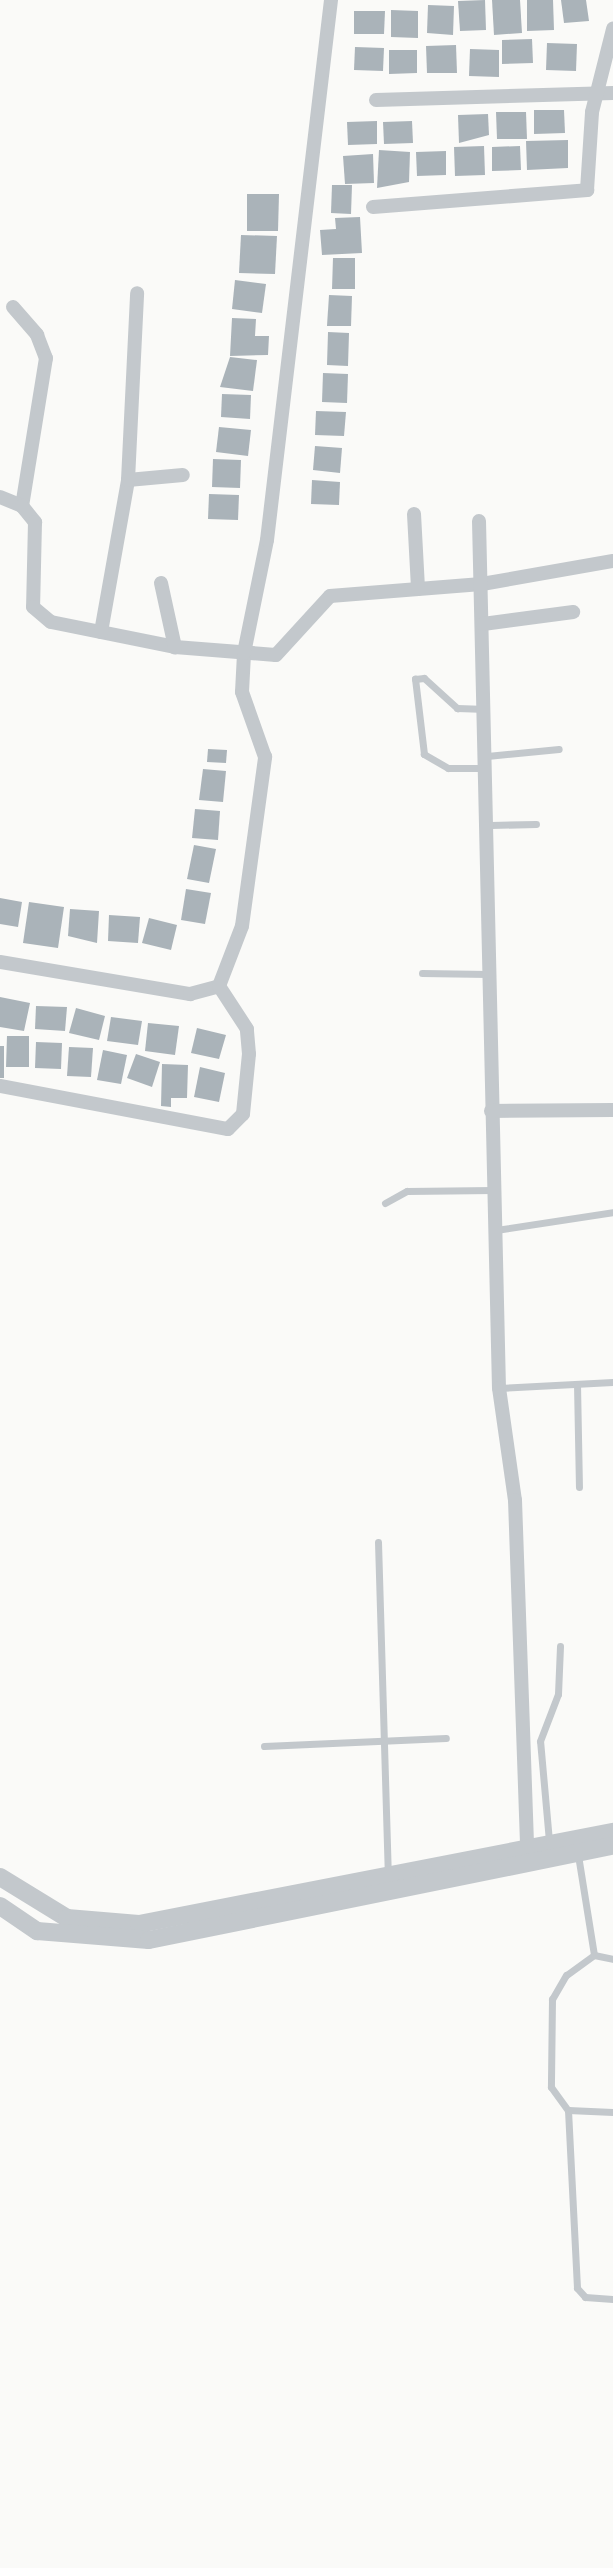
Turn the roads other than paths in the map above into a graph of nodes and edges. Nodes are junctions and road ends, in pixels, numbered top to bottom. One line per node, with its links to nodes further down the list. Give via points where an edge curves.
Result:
1 (331, 0): 23 (street, via 267,540)
2 (613, 29): 3 (street)
3 (596, 91): 4 (street); 5 (street); 6 (street, via 587,190)
4 (613, 93)
5 (376, 100)
6 (373, 207)
7 (137, 293): 10 (street)
8 (13, 307): 12 (street, via 37,335 46,358)
9 (183, 475): 10 (street)
10 (128, 480): 21 (street)
11 (0, 497): 12 (street)
12 (22, 506): 21 (street, via 35,522 33,607 51,622)
13 (414, 514): 18 (street)
14 (479, 521): 17 (street)
15 (613, 561): 17 (street)
16 (161, 583): 22 (street)
17 (482, 584): 18 (street); 20 (street)
18 (418, 589): 23 (street, via 330,596 276,655)
19 (573, 612): 20 (street)
20 (483, 624): 24 (street)
21 (101, 632): 22 (street)
22 (175, 647): 23 (street)
23 (244, 653): 32 (street, via 242,692 265,757 242,926)
24 (486, 709): 26 (street); 26 (lane, via 457,708 424,678 415,679 424,754 448,768)
25 (559, 749): 26 (lane)
26 (488, 762): 28 (street)
27 (536, 824): 28 (lane)
28 (491, 825): 31 (street)
29 (0, 962): 32 (street, via 157,994)
30 (422, 973): 31 (lane)
31 (488, 974): 35 (street)
32 (219, 986): 33 (street, via 247,1029 249,1054 243,1114 228,1129)
33 (0, 1086)
34 (613, 1110): 35 (street)
35 (491, 1111): 36 (street)
36 (493, 1190): 37 (lane, via 407,1191); 39 (street)
37 (385, 1203)
38 (613, 1212): 39 (lane)
39 (496, 1230): 42 (street)
40 (613, 1382): 41 (lane)
41 (577, 1384): 42 (lane); 43 (lane)
42 (499, 1388): 52 (street, via 515,1500)
43 (579, 1487)
44 (378, 1542): 47 (lane)
45 (560, 1646): 51 (lane, via 558,1694 540,1741)
46 (446, 1738): 47 (lane)
47 (383, 1741): 48 (lane); 54 (lane)
48 (264, 1746)
49 (613, 1832): 51 (street)
50 (613, 1846): 53 (street)
51 (550, 1848): 52 (street)
52 (527, 1851): 54 (street)
53 (578, 1855): 56 (street, via 149,1940 37,1931); 57 (lane)
54 (388, 1876): 55 (street, via 139,1924 67,1918)
55 (0, 1877)
56 (0, 1906)
57 (594, 1955): 58 (lane); 59 (lane, via 566,1975 552,1999 551,2087)
58 (613, 1959)
59 (568, 2110): 60 (lane); 61 (lane, via 577,2288 585,2297)
60 (613, 2112)
61 (613, 2299)

